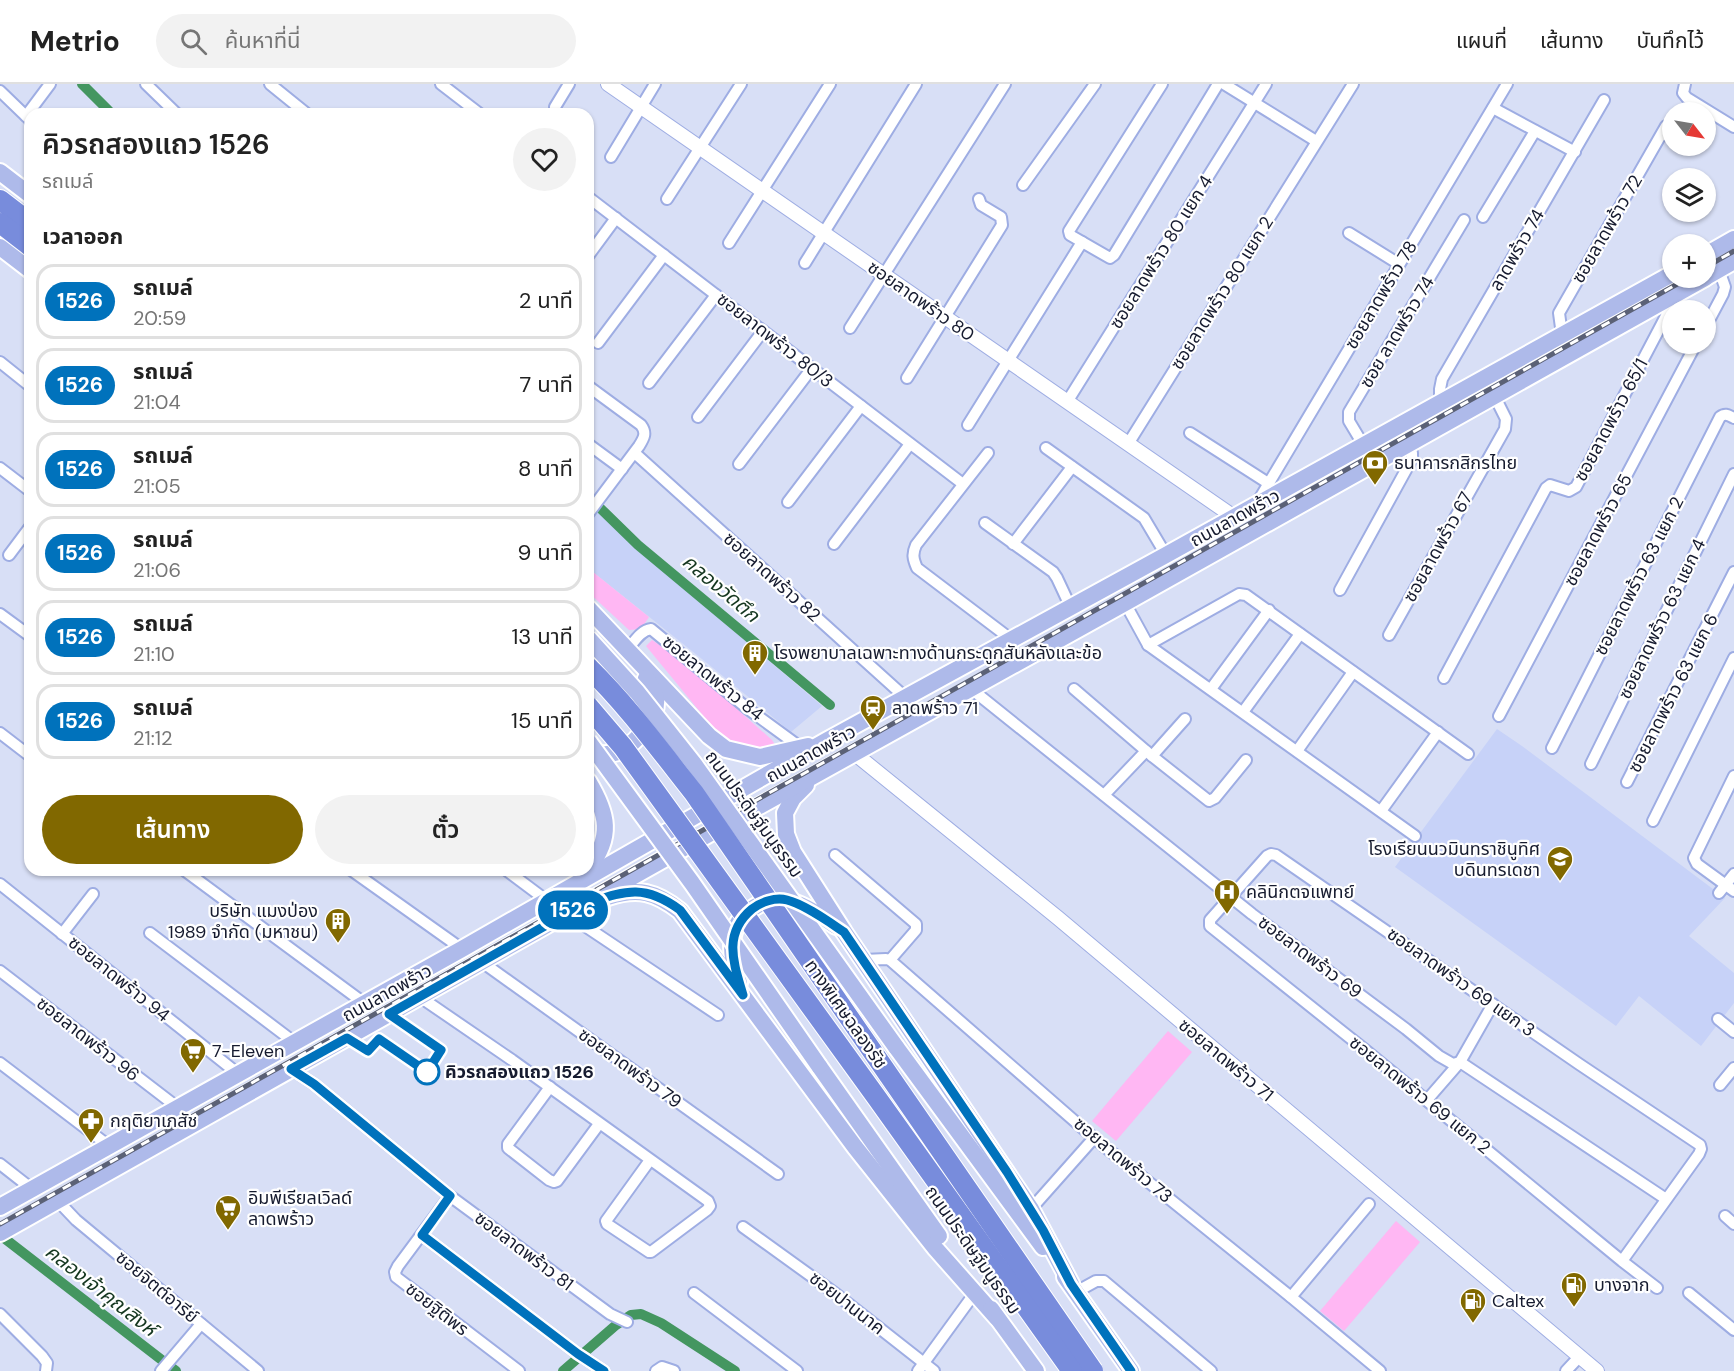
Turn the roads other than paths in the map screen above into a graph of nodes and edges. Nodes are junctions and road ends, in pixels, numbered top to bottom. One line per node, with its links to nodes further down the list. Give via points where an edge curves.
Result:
1 (50, 84): 25 (street)
2 (146, 84): 26 (street)
3 (270, 84): 27 (street)
4 (441, 84): 28 (street)
5 (569, 84): 23 (street)
6 (608, 84): 24 (street, ซอยลาดพร้าว 80)
7 (655, 84): 24 (street)
8 (741, 84): 35 (street)
9 (830, 84): 41 (street)
10 (916, 84): 52 (street)
11 (1005, 84): 66 (street)
12 (1095, 84): 39 (street)
13 (1162, 84): 55 (street, via 1069,231)
14 (1218, 84): 55 (street, via 1114,255 1110,258)
15 (1224, 84): 22 (street)
16 (1266, 84): 22 (street, ซอยลาดพร้าว 80 แยก 4)
17 (1353, 84): 34 (street, ซอยลาดพร้าว 80 แยก 2)
18 (1507, 84): 29 (street, ซอยลาดพร้าว 78)
19 (1685, 84): 31 (street, via 1683,93 1688,98)
20 (0, 92): 30 (street)
21 (1604, 100): 36 (street, ลาดพร้าว 74)
22 (1254, 103): 34 (street); 88 (street, ซอยลาดพร้าว 80 แยก 4)
23 (555, 107)
24 (641, 107): 35 (street, ซอยลาดพร้าว 80); 37 (street)
25 (34, 108)
26 (171, 108)
27 (300, 108)
28 (466, 108)
29 (1493, 108): 32 (street); 63 (street, ซอยลาดพร้าว 78)
30 (24, 114)
31 (1734, 127)
32 (1535, 131): 36 (street); 46 (street)
33 (1662, 133): 76 (street, ซอยลาดพร้าว 72, via 1559,313)
34 (1316, 141): 97 (street, ซอยลาดพร้าว 80 แยก 2)
35 (700, 148): 41 (street, ซอยลาดพร้าว 80); 44 (street)
36 (1575, 152): 89 (street, ลาดพร้าว 74, via 1442,379)
37 (611, 157)
38 (0, 172): 40 (main road)
39 (1023, 185)
40 (24, 190)
41 (762, 191): 52 (street, ซอยลาดพร้าว 80); 56 (street)
42 (979, 199): 73 (street, via 981,205 1001,217 1002,225)
43 (0, 200): 47 (highway)
44 (667, 200)
45 (594, 202): 48 (street, ซอยลาดพร้าว 80/3)
46 (1484, 217)
47 (24, 219)
48 (616, 219): 58 (street); 60 (street, ซอยลาดพร้าว 80/3)
49 (1464, 220): 99 (street, ซอย ลาดพร้าว 74, via 1350,411 1350,420)
50 (0, 223): 54 (highway)
51 (1349, 232): 63 (street)
52 (823, 234): 62 (street); 66 (street, ซอยลาดพร้าว 80)
53 (1734, 239): 59 (main road)
54 (24, 241)
55 (1082, 242): 79 (street)
56 (729, 243)
57 (0, 247): 64 (main road)
58 (594, 248)
59 (1716, 249)
60 (664, 255): 71 (street, ซอยลาดพร้าว 80/3); 77 (street)
61 (1734, 261): 65 (main road, ถนนลาดพร้าว)
62 (805, 263)
63 (1399, 264): 109 (street, ซอยลาดพร้าว 78)
64 (24, 265)
65 (1716, 272)
66 (884, 275): 73 (street, ซอยลาดพร้าว 80); 74 (street)
67 (1662, 280): 76 (main road, ถนนลาดพร้าว)
68 (1716, 280): 72 (street, via 1725,287)
69 (1686, 288): 70 (main road, ถนนลาดพร้าว)
70 (1678, 292): 87 (main road, ถนนลาดพร้าว); 140 (street, ซอยลาดพร้าว 65/1, via 1576,487 1569,491 1550,485 1546,489)
71 (716, 295): 75 (street, ซอยลาดพร้าว 80/3); 84 (street)
72 (1716, 308)
73 (945, 317): 79 (street, ซอยลาดพร้าว 80); 82 (street)
74 (850, 328)
75 (763, 331): 81 (street, ซอยลาดพร้าว 80/3); 92 (street)
76 (1562, 335): 86 (main road, ถนนลาดพร้าว)
77 (598, 343)
78 (1691, 354): 147 (street, ซอยลาดพร้าว 65)
79 (1008, 360): 88 (street, ซอยลาดพร้าว 80); 94 (street)
80 (0, 362): 83 (street)
81 (812, 368): 90 (street, ซอยลาดพร้าว 80/3); 104 (street)
82 (907, 378)
83 (24, 381)
84 (649, 383)
85 (594, 390): 107 (street, via 644,428 644,437)
86 (1462, 392): 89 (main road, ถนนลาดพร้าว); 91 (main road)
87 (1494, 395): 91 (main road, ถนนลาดพร้าว); 132 (street, ซอยลาดพร้าว 67, via 1506,419 1505,429)
88 (1068, 402): 97 (street, ซอยลาดพร้าว 80)
89 (1440, 404): 99 (main road, ถนนลาดพร้าว)
90 (861, 406): 96 (street, ซอยลาดพร้าว 80/3); 112 (street)
91 (1469, 409): 98 (main road, ถนนลาดพร้าว)
92 (698, 417)
93 (1734, 418): 153 (street, ซอยลาดพร้าว 63 แยก 2, via 1726,414 1720,417)
94 (968, 425)
95 (1190, 433): 109 (street)
96 (910, 444): 110 (street, ซอยลาดพร้าว 80/3); 118 (street)
97 (1128, 444): 115 (street, ซอยลาดพร้าว 80)
98 (1407, 444): 123 (street, via 1412,459); 124 (main road, ถนนลาดพร้าว)
99 (1364, 446): 114 (main road, ถนนลาดพร้าว)
100 (594, 448): 107 (street)
101 (1046, 448): 105 (street)
102 (988, 453): 110 (street)
103 (638, 456): 144 (street, ซอยลาดพร้าว 82)
104 (739, 464)
105 (1072, 467): 119 (street); 121 (street, via 1144,518)
106 (0, 468): 111 (street)
107 (622, 469): 113 (street)
108 (1734, 474): 162 (street, ซอยลาดพร้าว 63 แยก 4)
109 (1268, 483): 114 (street, ซอยลาดพร้าว 78)
110 (963, 484): 133 (street, via 916,545 914,560 917,568)
111 (24, 486)
112 (788, 502)
113 (594, 505)
114 (1255, 506): 115 (main road, ถนนลาดพร้าว)
115 (1234, 518): 121 (main road, ถนนลาดพร้าว)
116 (986, 523): 119 (street)
117 (24, 535): 120 (street)
118 (834, 544)
119 (1013, 544): 125 (street, via 1053,572)
120 (9, 555)
121 (1166, 555): 125 (main road, ถนนลาดพร้าว)
122 (1734, 572): 165 (street, ซอยลาดพร้าว 63 แยก 6)
123 (1340, 590)
124 (1125, 603): 135 (street); 141 (main road, ถนนลาดพร้าว)
125 (1071, 608): 133 (main road, ถนนลาดพร้าว)
126 (1269, 610): 131 (street); 135 (street, via 1239,594); 143 (street)
127 (0, 614): 129 (street)
128 (594, 614): 130 (main road)
129 (24, 632)
130 (612, 634): 136 (main road); 156 (main road, via 650,684 656,697 655,713 640,736 621,752)
131 (1300, 634): 138 (street); 145 (street)
132 (1389, 635)
133 (1012, 640): 144 (main road, ถนนลาดพร้าว)
134 (594, 645): 235 (main road, ถนนประดิษฐ์มนูธรรม, bridge, via 694,764)
135 (1148, 645): 143 (street)
136 (627, 650): 152 (main road, via 726,749 760,757); 152 (street, ซอยลาดพร้าว 84, via 639,635 651,629)
137 (1734, 658): 170 (street)
138 (1353, 672): 149 (street); 157 (street)
139 (594, 673): 259 (highway, ทางพิเศษฉลองรัช, bridge, via 694,793)
140 (1444, 678)
141 (970, 688): 158 (main road, ถนนลาดพร้าว); 167 (street, ซอยลาดพร้าว 69)
142 (1074, 689): 159 (street)
143 (1210, 689): 145 (street)
144 (906, 698): 151 (main road, ถนนลาดพร้าว)
145 (1243, 712): 157 (street)
146 (594, 713): 258 (highway, ทางพิเศษฉลองรัช, bridge, via 623,747)
147 (1499, 716)
148 (1185, 719): 159 (street)
149 (1438, 732): 160 (street); 168 (street)
150 (0, 734): 155 (street)
151 (826, 741): 152 (main road); 169 (main road, ถนนลาดพร้าว)
152 (800, 747)
153 (1552, 748)
154 (594, 749): 242 (main road, ถนนประดิษฐ์มนูธรรม, bridge)
155 (24, 752)
156 (594, 752)
157 (1297, 752): 168 (street)
158 (854, 753): 163 (main road, ถนนลาดพร้าว); 246 (street, ซอยลาดพร้าว 71, via 1058,918)
159 (1149, 753): 161 (street, via 1209,801); 167 (street)
160 (1468, 754)
161 (1246, 760)
162 (1591, 764)
163 (832, 765): 172 (main road, ถนนลาดพร้าว); 191 (main road, via 793,798 785,813 785,823 793,852)
164 (1734, 776): 186 (street, via 1694,858)
165 (1627, 782)
166 (594, 791): 176 (main road, via 605,826)
167 (1104, 795): 188 (street, ซอยลาดพร้าว 69)
168 (1381, 811): 173 (street)
169 (696, 815): 171 (main road, ถนนลาดพร้าว); 172 (main road)
170 (1653, 821)
171 (668, 831): 174 (main road); 177 (main road, ถนนลาดพร้าว)
172 (708, 834): 174 (main road, ถนนลาดพร้าว)
173 (1415, 836)
174 (679, 850): 190 (main road, ถนนลาดพร้าว)
175 (835, 855): 196 (street, via 916,924 916,930)
176 (594, 860)
177 (594, 873)
178 (1734, 874): 186 (street)
179 (192, 876): 201 (street)
180 (359, 876): 194 (street)
181 (514, 876): 189 (street)
182 (582, 876): 184 (main road)
183 (588, 876): 184 (main road, ถนนลาดพร้าว)
184 (576, 883): 189 (main road, ถนนลาดพร้าว)
185 (0, 884): 193 (street, ซอยลาดพร้าว 94)
186 (1726, 890)
187 (93, 894): 193 (street)
188 (1231, 898): 202 (street, ซอยลาดพร้าว 69 แยก 3, via 1267,855 1276,855); 207 (street, ซอยลาดพร้าว 69, via 1439,1056 1453,1064); 214 (street, ซอยลาดพร้าว 69 แยก 2, via 1210,920 1210,926)
189 (546, 900): 194 (main road, ถนนลาดพร้าว)
190 (574, 910): 197 (main road, ถนนลาดพร้าว); 199 (main road, via 616,894 637,891 666,900 680,910); 203 (street)
191 (844, 932): 195 (main road); 199 (main road, via 787,900 774,899 757,905 733,933 734,963)
192 (150, 933): 206 (street)
193 (62, 934): 211 (street, ซอยลาดพร้าว 94)
194 (462, 949): 201 (main road, ถนนลาดพร้าว)
195 (864, 960): 196 (street); 228 (main road)
196 (890, 960): 217 (street, ซอยลาดพร้าว 73)
197 (482, 962): 200 (main road, ถนนลาดพร้าว); 221 (street, ซอยลาดพร้าว 79)
198 (0, 971): 215 (street, ซอยลาดพร้าว 96)
199 (743, 995): 239 (main road, via 855,1147)
200 (420, 997): 210 (main road, ถนนลาดพร้าว); 213 (street)
201 (364, 1003): 206 (main road, ถนนลาดพร้าว)
202 (1493, 1004): 207 (street); 224 (street, ซอยลาดพร้าว 69 แยก 3, via 1700,1145 1699,1154)
203 (718, 1015)
204 (1718, 1019): 205 (street)
205 (1734, 1032)
206 (294, 1042): 211 (main road, ถนนลาดพร้าว)
207 (1460, 1062): 214 (street); 224 (street, ซอยลาดพร้าว 69)
208 (0, 1063): 218 (street)
209 (1734, 1068): 212 (street)
210 (291, 1069): 223 (street, ซอยลาดพร้าว 81); 225 (main road, ถนนลาดพร้าว)
211 (237, 1073): 215 (main road, ถนนลาดพร้าว)
212 (1720, 1085)
213 (550, 1087): 216 (street); 216 (street, via 508,1144 508,1148 549,1180 557,1181)
214 (1427, 1100): 234 (street, ซอยลาดพร้าว 69 แยก 2)
215 (177, 1107): 218 (main road, ถนนลาดพร้าว)
216 (599, 1124): 219 (street)
217 (1094, 1138): 228 (street); 240 (street, ซอยลาดพร้าว 73)
218 (109, 1146): 222 (main road, ถนนลาดพร้าว)
219 (650, 1160): 219 (street, via 606,1221 651,1252 710,1206)
220 (0, 1164): 222 (street)
221 (778, 1174)
222 (33, 1189): 227 (main road, ถนนลาดพร้าว)
223 (450, 1196): 233 (street, ซอยฐิติพร); 243 (street, ซอยลาดพร้าว 81, via 571,1287)
224 (1666, 1198): 234 (street)
225 (57, 1200): 232 (main road, ถนนลาดพร้าว); 244 (street, ซอยจิตต์อารีย์)
226 (1369, 1204): 240 (street)
227 (0, 1207)
228 (1031, 1209): 235 (main road)
229 (1725, 1216): 230 (street)
230 (1734, 1224)
231 (743, 1227): 248 (street, ซอยปานนาค)
232 (0, 1233)
233 (422, 1235): 251 (street, ซอยฐิติพร, via 398,1266 396,1277); 252 (street)
234 (1622, 1261): 236 (street, ซอยลาดพร้าว 69 แยก 2)
235 (1073, 1288): 260 (main road, ถนนประดิษฐ์มนูธรรม); 261 (street, via 1104,1281)
236 (1657, 1288)
237 (694, 1293): 255 (street)
238 (1689, 1293): 245 (street)
239 (974, 1294): 242 (main road); 248 (street)
240 (1291, 1297): 262 (street, ซอยลาดพร้าว 73)
241 (0, 1314): 249 (street, via 42,1356 47,1363)
242 (997, 1318): 257 (main road, ถนนประดิษฐ์มนูธรรม)
243 (623, 1320)
244 (201, 1324): 247 (street); 250 (street, ซอยจิตต์อารีย์)
245 (1734, 1330)
246 (1580, 1356): 263 (street); 264 (street, ซอยลาดพร้าว 71)
247 (165, 1366)
248 (921, 1367): 256 (street, ซอยปานนาค)
249 (46, 1371)
250 (258, 1371)
251 (519, 1371)
252 (604, 1371)
253 (656, 1371): 254 (street, via 662,1367)
254 (674, 1371)
255 (797, 1371)
256 (934, 1371)
257 (1036, 1371)
258 (1072, 1371)
259 (1093, 1371)
260 (1131, 1371)
261 (1211, 1371)
262 (1380, 1371)
263 (1566, 1371)
264 (1597, 1371)

